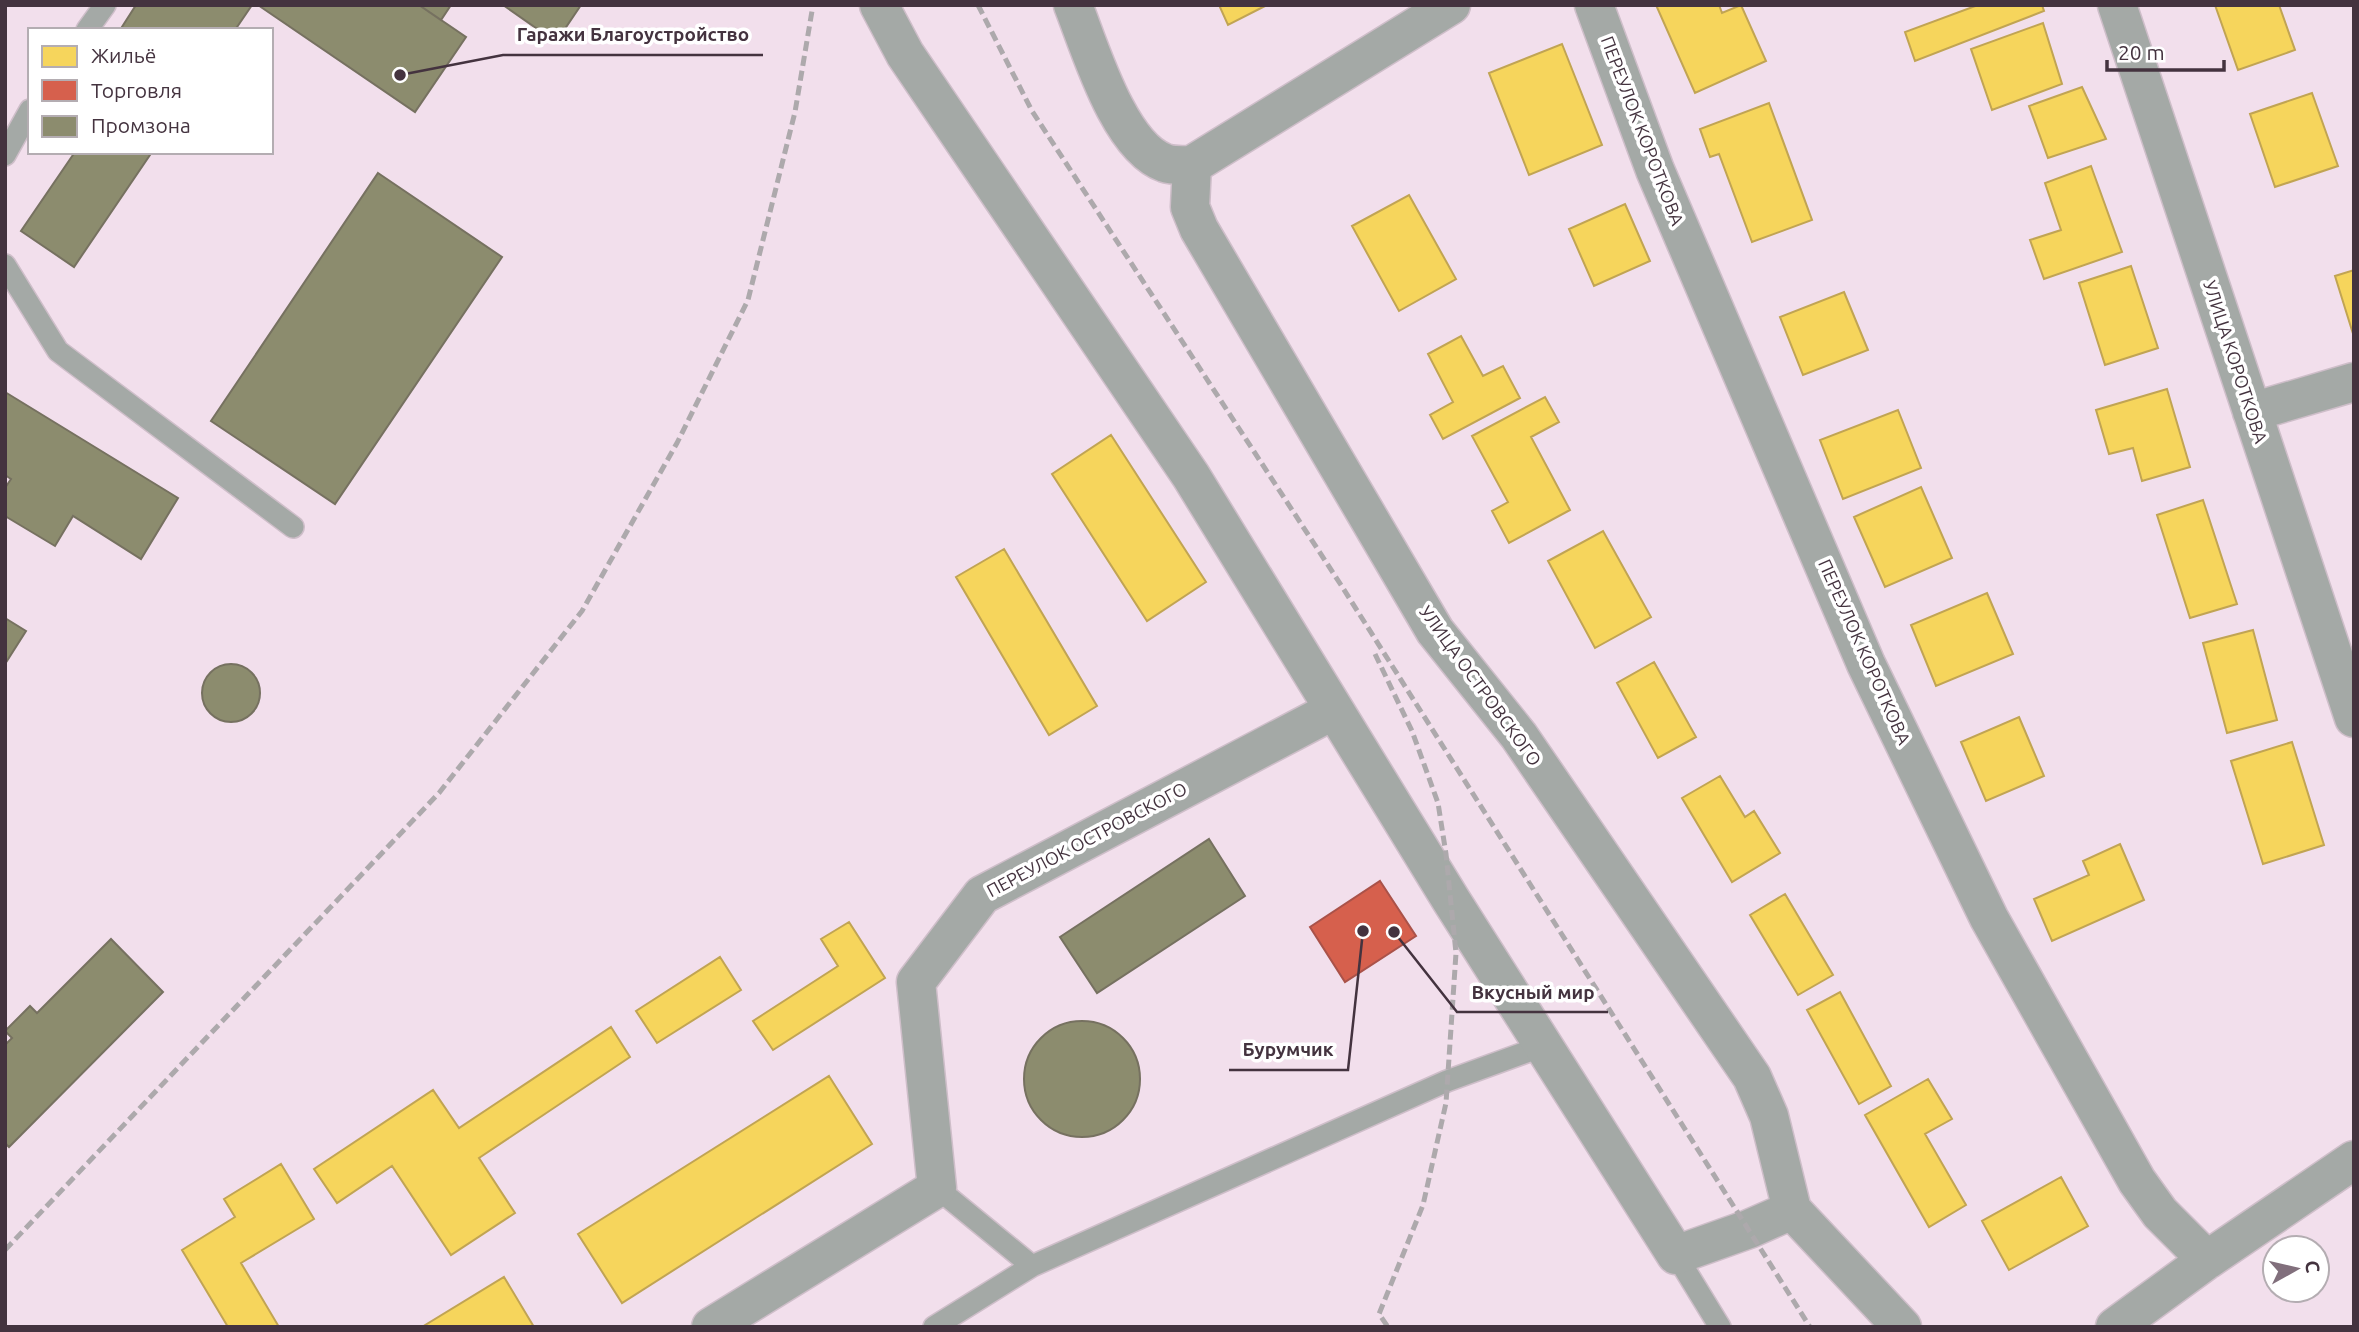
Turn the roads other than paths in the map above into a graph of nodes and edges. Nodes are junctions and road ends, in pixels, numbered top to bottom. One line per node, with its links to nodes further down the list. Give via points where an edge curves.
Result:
1 (105, 5): 7 (lane)
2 (879, 5): 15 (street, via 905,54 1191,476)
3 (1073, 5): 10 (street, via 1114,108 1140,148 1165,163)
4 (1451, 5): 10 (street)
5 (1594, 5): 22 (street, ПЕРЕУЛОК КОРОТКОВА, via 1655,170 1867,664 1989,918 2137,1181 2160,1213)
6 (2117, 5): 13 (street, УЛИЦА КОРОТКОВА)
7 (88, 28)
8 (28, 114): 9 (lane)
9 (5, 155)
10 (1192, 165): 20 (street, УЛИЦА ОСТРОВСКОГО, via 1190,207 1199,229 1435,631 1519,736 1752,1077 1769,1116)
11 (5, 265): 14 (lane, via 58,351)
12 (2354, 382): 13 (street)
13 (2252, 412): 16 (street, УЛИЦА КОРОТКОВА)
14 (293, 527)
15 (1335, 710): 17 (street); 19 (street, ПЕРЕУЛОК ОСТРОВСКОГО, via 982,895 916,982)
16 (2354, 718)
17 (1543, 1046): 21 (street); 23 (lane, via 1447,1081)
18 (2354, 1160): 22 (street)
19 (937, 1188): 23 (lane); 24 (street)
20 (1792, 1210): 21 (street); 27 (street, УЛИЦА ОСТРОВСКОГО)
21 (1676, 1255): 26 (lane)
22 (2207, 1260): 28 (street)
23 (1032, 1266): 25 (lane)
24 (711, 1327)
25 (934, 1327)
26 (1720, 1327)
27 (1902, 1327)
28 (2115, 1327)

